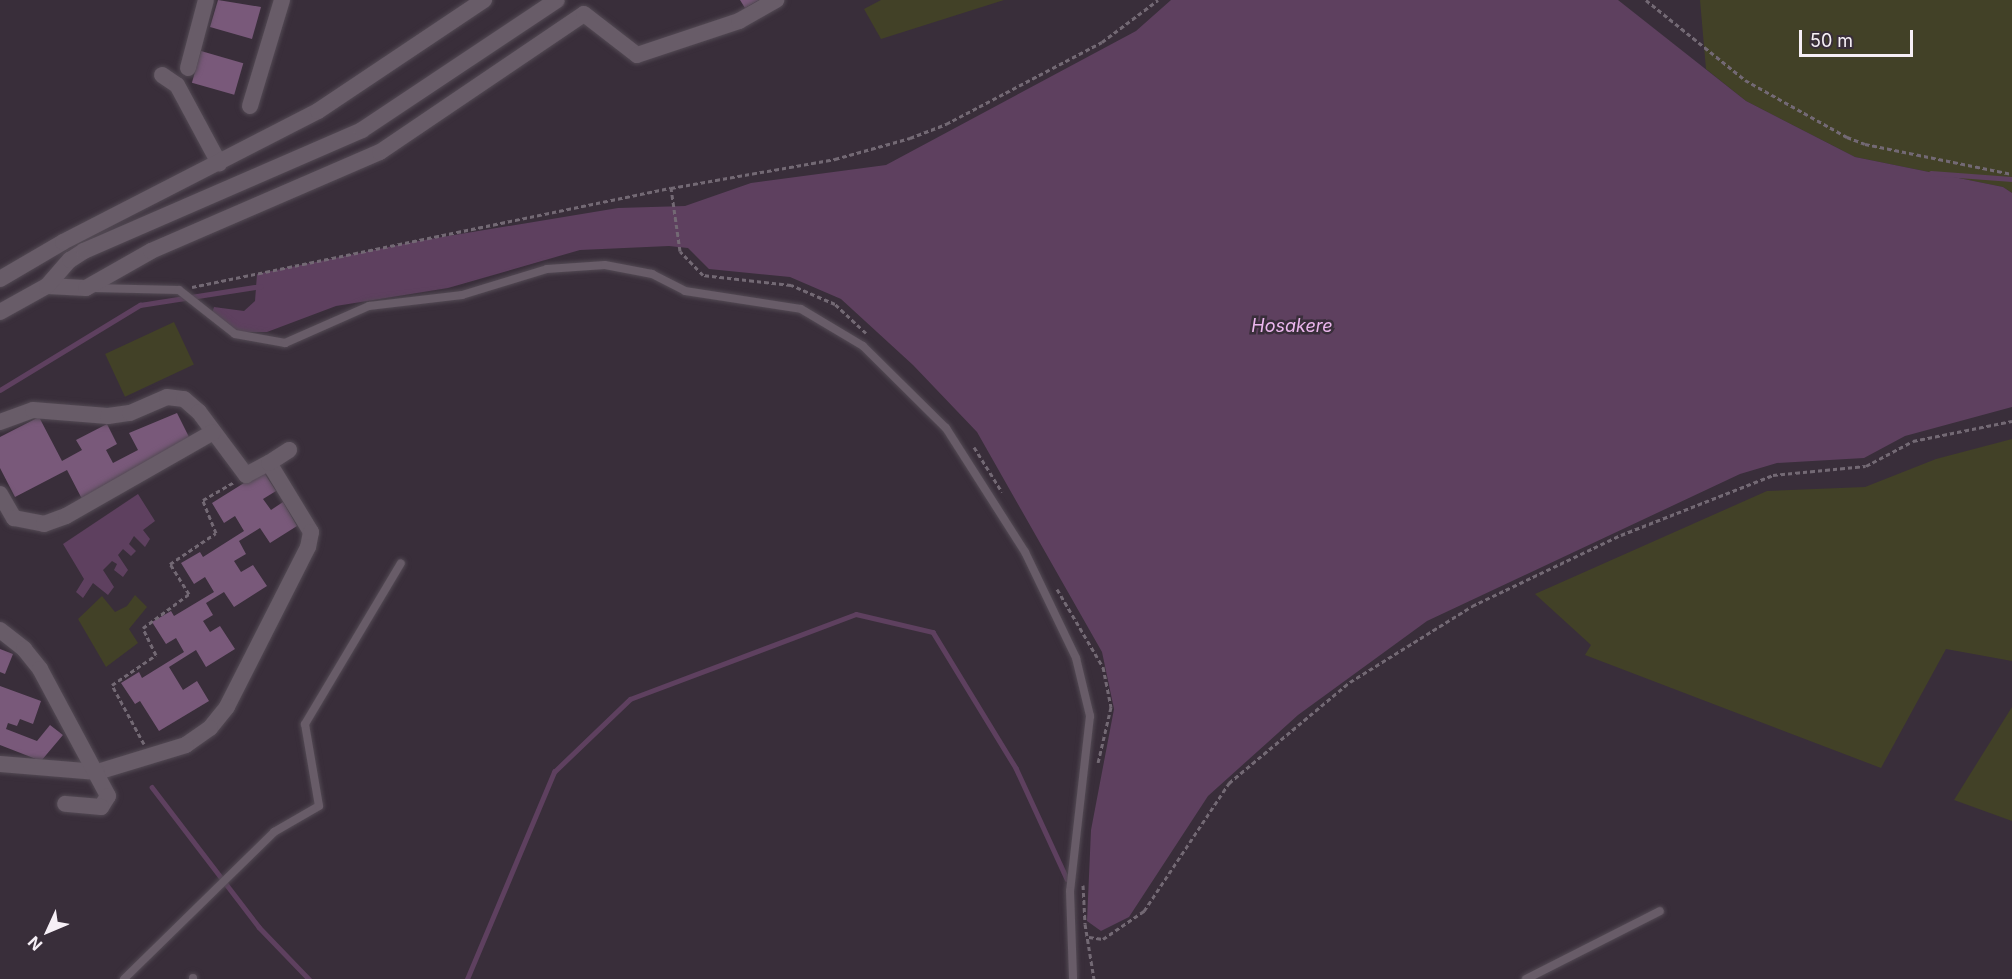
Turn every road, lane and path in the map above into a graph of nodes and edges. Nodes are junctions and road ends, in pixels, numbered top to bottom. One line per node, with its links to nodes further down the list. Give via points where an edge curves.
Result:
1 (206, 0): 8 (street)
2 (282, 0): 10 (street)
3 (484, 0): 13 (street, via 318,111)
4 (557, 0): 11 (street)
5 (776, 0): 12 (street, via 739,21 637,55 584,14)
6 (1158, 0): 16 (path, via 1102,42 919,135 835,159)
7 (1646, 0): 14 (path, via 1745,80 1847,136 1865,144)
8 (189, 68)
9 (162, 75): 13 (street, via 177,85)
10 (250, 106)
11 (362, 130): 12 (street); 15 (street)
12 (380, 152): 17 (street)
13 (219, 163): 21 (street, via 74,236)
14 (2012, 174)
15 (249, 182): 17 (street); 18 (street)
16 (671, 188): 24 (path); 26 (path, via 680,251 703,275 791,285 835,304)
17 (258, 208): 19 (street)
18 (142, 229): 19 (street); 20 (street)
19 (151, 251): 23 (street)
20 (70, 260): 22 (street); 23 (street)
21 (0, 279)
22 (47, 286): 23 (street); 25 (street)
23 (86, 288): 24 (lane)
24 (179, 290): 48 (lane, via 235,334 285,343 369,306 462,295 547,269 605,265 652,274 685,291 801,309 863,346 946,428 1025,552 1076,658 1090,716 1070,891)
25 (0, 312)
26 (875, 341)
27 (2012, 421): 46 (path, via 1913,441 1866,466 1773,475 1621,535 1472,606 1350,682 1229,783 1144,911 1103,939)
28 (0, 422): 29 (street, via 33,410 108,416 130,413 166,397 184,399)
29 (213, 432): 33 (street); 35 (street, via 66,516 44,524 14,518)
30 (969, 440): 34 (path)
31 (289, 450): 32 (street)
32 (269, 463): 33 (street); 39 (street, via 311,532 308,547 227,707 195,739)
33 (246, 475): 39 (path, via 203,500 216,533 170,564 189,594 143,628 156,655 112,685)
34 (1003, 493)
35 (0, 494)
36 (401, 563): 47 (lane, via 305,723 319,806 274,832)
37 (1053, 581): 41 (path, via 1102,667 1111,706)
38 (0, 630): 42 (street, via 24,649 40,669)
39 (152, 758): 42 (street)
40 (0, 764): 42 (street)
41 (1097, 766)
42 (97, 772): 43 (street, via 108,796 104,805)
43 (65, 804)
44 (1083, 879): 46 (path)
45 (1660, 911): 50 (lane)
46 (1089, 937): 49 (path)
47 (124, 979)
48 (1073, 979)
49 (1094, 979)
50 (1526, 979)

